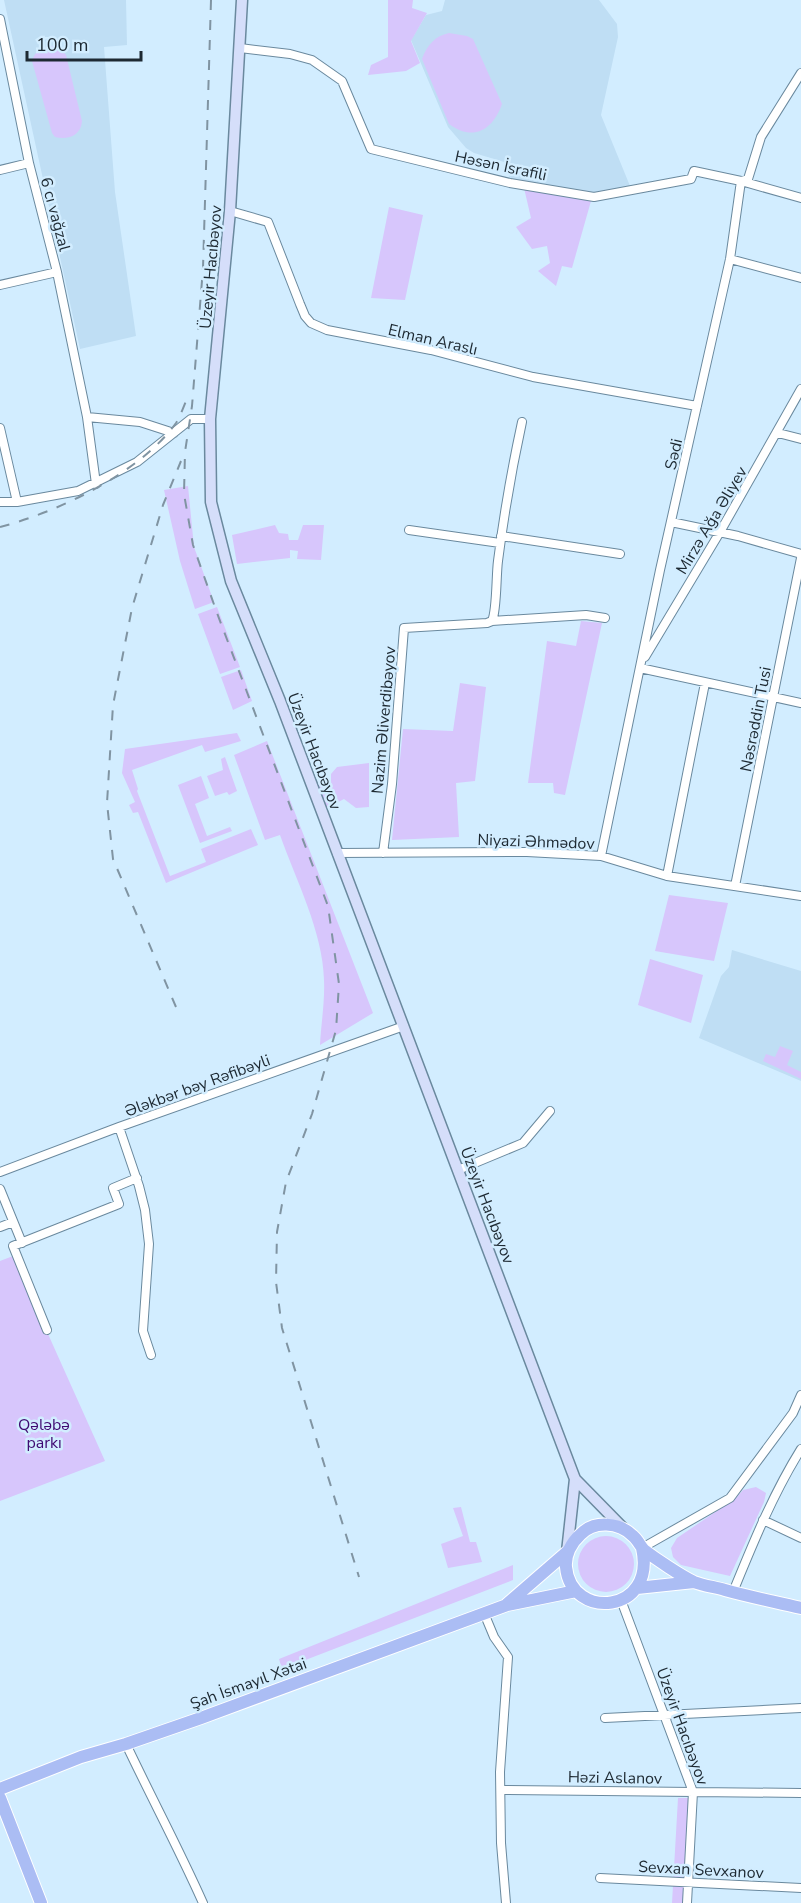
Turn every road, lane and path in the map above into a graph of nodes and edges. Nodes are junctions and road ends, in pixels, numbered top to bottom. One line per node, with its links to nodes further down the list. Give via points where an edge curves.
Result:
1 (242, 0): 3 (main road, Üzeyir Hacıbəyov)
2 (0, 19): 5 (street, 6 cı vağzal)
3 (240, 48): 7 (street, Həsən İsrafili, via 312,60 342,81 371,149 510,183 594,197 691,179 694,171); 9 (main road, Üzeyir Hacıbəyov)
4 (801, 73): 7 (street, Sədi, via 761,138 748,179)
5 (29, 163): 6 (street); 11 (street, 6 cı vağzal)
6 (0, 170)
7 (741, 181): 8 (street, Həsən İsrafili); 10 (street, Sədi)
8 (801, 198)
9 (230, 211): 15 (street, Elman Araslı, via 268,222 305,316 327,330 431,350 532,377); 17 (main road, Üzeyir Hacıbəyov)
10 (730, 260): 12 (street); 15 (street, Sədi)
11 (57, 272): 13 (street); 16 (street, 6 cı vağzal)
12 (801, 278)
13 (0, 285)
14 (801, 389): 21 (street, Mirzə Ağa Əliyev)
15 (697, 406): 26 (street, Sədi)
16 (87, 417): 20 (street, via 140,422); 23 (street, 6 cı vağzal)
17 (210, 419): 20 (street, via 191,419); 38 (main road, Üzeyir Hacıbəyov, via 211,502 231,581)
18 (522, 422): 29 (street, via 508,482)
19 (0, 428): 25 (street)
20 (174, 433): 23 (street, via 137,462)
21 (778, 433): 22 (street); 28 (street, Mirzə Ağa Əliyev)
22 (801, 439)
23 (96, 484): 25 (street)
24 (0, 502): 25 (street)
25 (17, 502)
26 (671, 522): 28 (street); 34 (street, Sədi)
27 (409, 530): 29 (street)
28 (720, 532): 31 (street); 34 (street, Mirzə Ağa Əliyev)
29 (501, 539): 30 (street); 33 (street)
30 (620, 554)
31 (801, 556): 36 (street, Nəsrəddin Tusi)
32 (605, 618): 33 (street, via 586,615)
33 (492, 621): 39 (street, Nazim Əliverdibəyov, via 404,628)
34 (640, 666): 35 (street); 40 (street, Sədi)
35 (705, 682): 36 (street); 41 (street)
36 (773, 697): 37 (street); 42 (street, Nəsrəddin Tusi)
37 (801, 703)
38 (338, 853): 39 (street, Niyazi Əhmədov); 44 (main road, Üzeyir Hacıbəyov)
39 (383, 853): 40 (street, Niyazi Əhmədov)
40 (601, 856): 41 (street, Niyazi Əhmədov)
41 (667, 876): 42 (street, Niyazi Əhmədov)
42 (735, 886): 43 (street, Niyazi Əhmədov)
43 (801, 896)
44 (404, 1026): 46 (street, Ələkbər bəy Rəfibəyli); 47 (main road, Üzeyir Hacıbəyov)
45 (550, 1111): 47 (street, via 523,1143)
46 (119, 1127): 48 (street, Ələkbər bəy Rəfibəyli); 49 (street)
47 (458, 1170): 59 (main road, Üzeyir Hacıbəyov)
48 (0, 1172)
49 (137, 1178): 53 (street, via 113,1188 119,1204); 55 (street, via 149,1244 143,1331)
50 (0, 1189): 51 (street)
51 (14, 1222): 52 (street); 53 (street)
52 (0, 1227)
53 (22, 1243): 54 (street, via 14,1246)
54 (47, 1330)
55 (151, 1355)
56 (801, 1395): 57 (street)
57 (797, 1412): 63 (street, via 730,1498)
58 (801, 1449): 60 (street)
59 (575, 1479): 61 (main road); 64 (main road)
60 (763, 1520): 62 (street); 68 (street)
61 (624, 1528): 63 (main road); 64 (main road, via 610,1524 584,1530)
62 (801, 1538)
63 (642, 1548): 65 (main road); 66 (main road, via 645,1569)
64 (567, 1552): 67 (main road, via 567,1573); 70 (main road)
65 (694, 1582): 66 (main road); 68 (main road)
66 (637, 1588): 69 (main road)
67 (576, 1591): 69 (main road, via 601,1603); 70 (main road)
68 (733, 1592): 71 (main road)
69 (621, 1600): 74 (street, Üzeyir Hacıbəyov)
70 (507, 1605): 72 (main road, Şah İsmayıl Xətai)
71 (801, 1608)
72 (484, 1613): 76 (main road, Şah İsmayıl Xətai); 78 (street, via 508,1657)
73 (801, 1708): 74 (street)
74 (663, 1714): 75 (street); 79 (street, Üzeyir Hacıbəyov)
75 (605, 1718)
76 (126, 1744): 77 (main road, Şah İsmayıl Xətai); 86 (street)
77 (0, 1789)
78 (502, 1790): 79 (street, Həzi Aslanov); 87 (street)
79 (693, 1792): 80 (street, Həzi Aslanov); 83 (street, Üzeyir Hacıbəyov)
80 (801, 1792)
81 (0, 1798): 85 (main road)
82 (600, 1878): 83 (street, Sevxan Sevxanov)
83 (688, 1882): 84 (street, Sevxan Sevxanov); 88 (street, Üzeyir Hacıbəyov)
84 (801, 1888)
85 (41, 1903)
86 (203, 1903)
87 (506, 1903)
88 (687, 1903)

